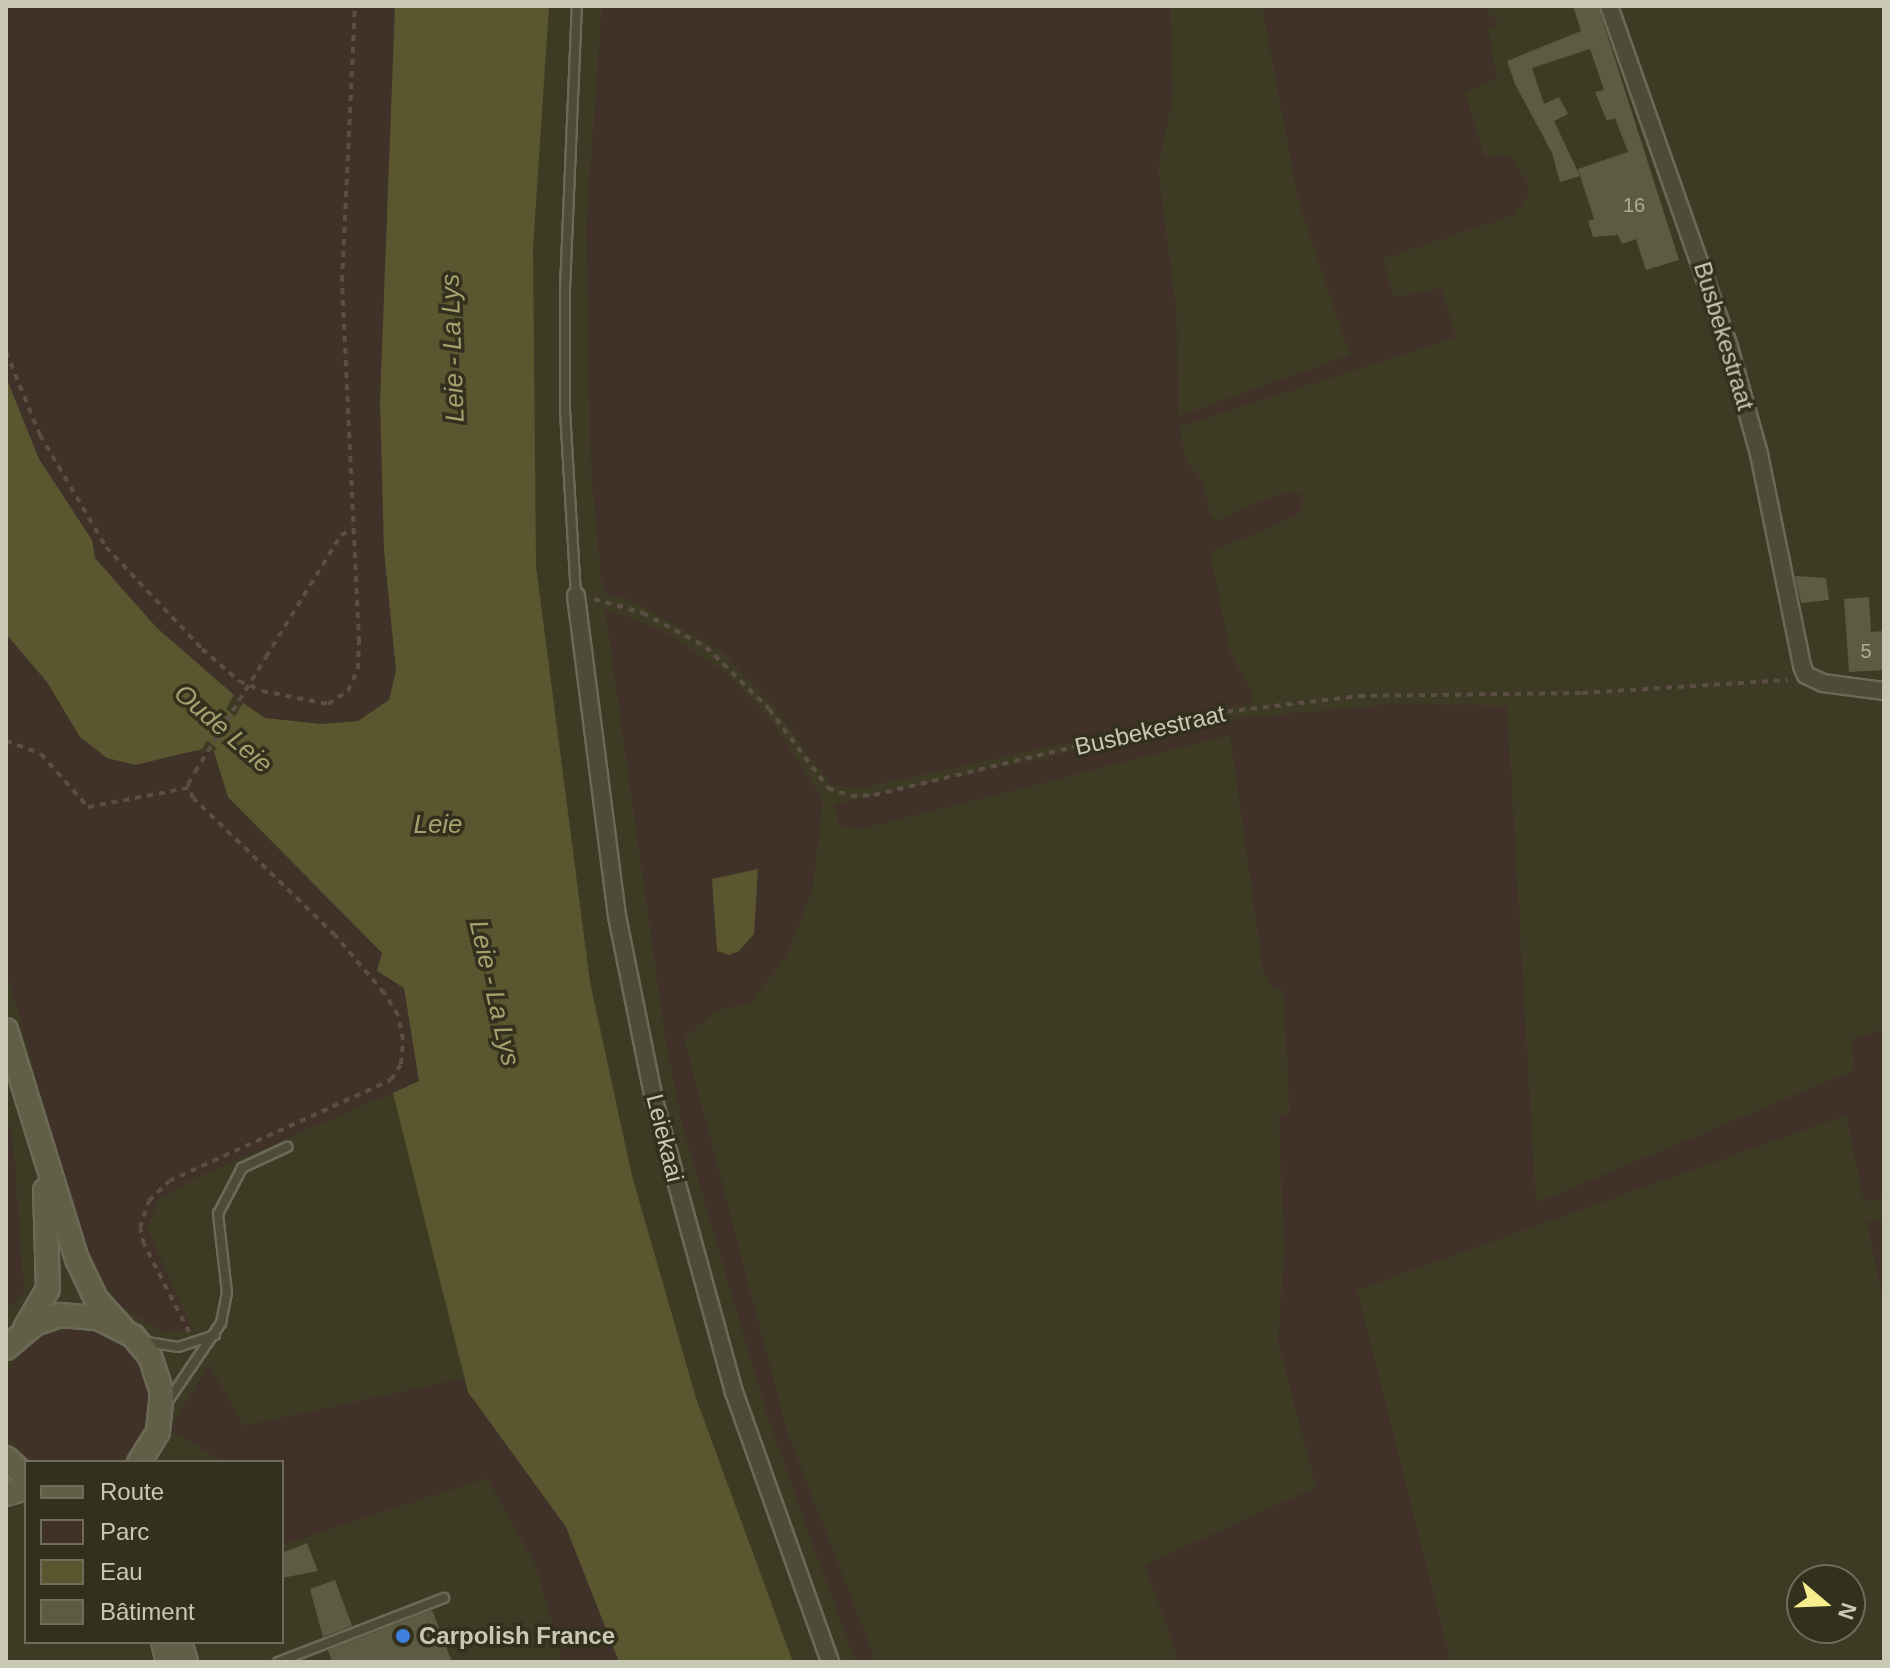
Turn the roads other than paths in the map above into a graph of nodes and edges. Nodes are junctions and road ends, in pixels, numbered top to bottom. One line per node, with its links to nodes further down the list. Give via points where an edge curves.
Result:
1 (577, 6): 3 (lane, via 565,289 565,409)
2 (1609, 6): 4 (street, Busbekestraat, via 1729,347 1759,454 1806,675 1823,683)
3 (576, 596): 18 (street, Leiekaai, via 607,856 654,1100 734,1392)
4 (1884, 691)
5 (6, 1030): 6 (main road)
6 (37, 1133): 8 (main road, via 50,1276 43,1303); 9 (main road, via 85,1279)
7 (287, 1147): 10 (lane, via 242,1168 218,1214 227,1293)
8 (23, 1331): 9 (main road, via 73,1314); 11 (main road)
9 (127, 1332): 10 (lane, via 163,1346); 12 (main road, via 150,1356 160,1380)
10 (215, 1334): 12 (lane, via 175,1387)
11 (6, 1348)
12 (161, 1419): 14 (main road)
13 (6, 1458): 15 (main road)
14 (143, 1460)
15 (24, 1474)
16 (444, 1598): 17 (lane)
17 (278, 1662)
18 (830, 1662)

